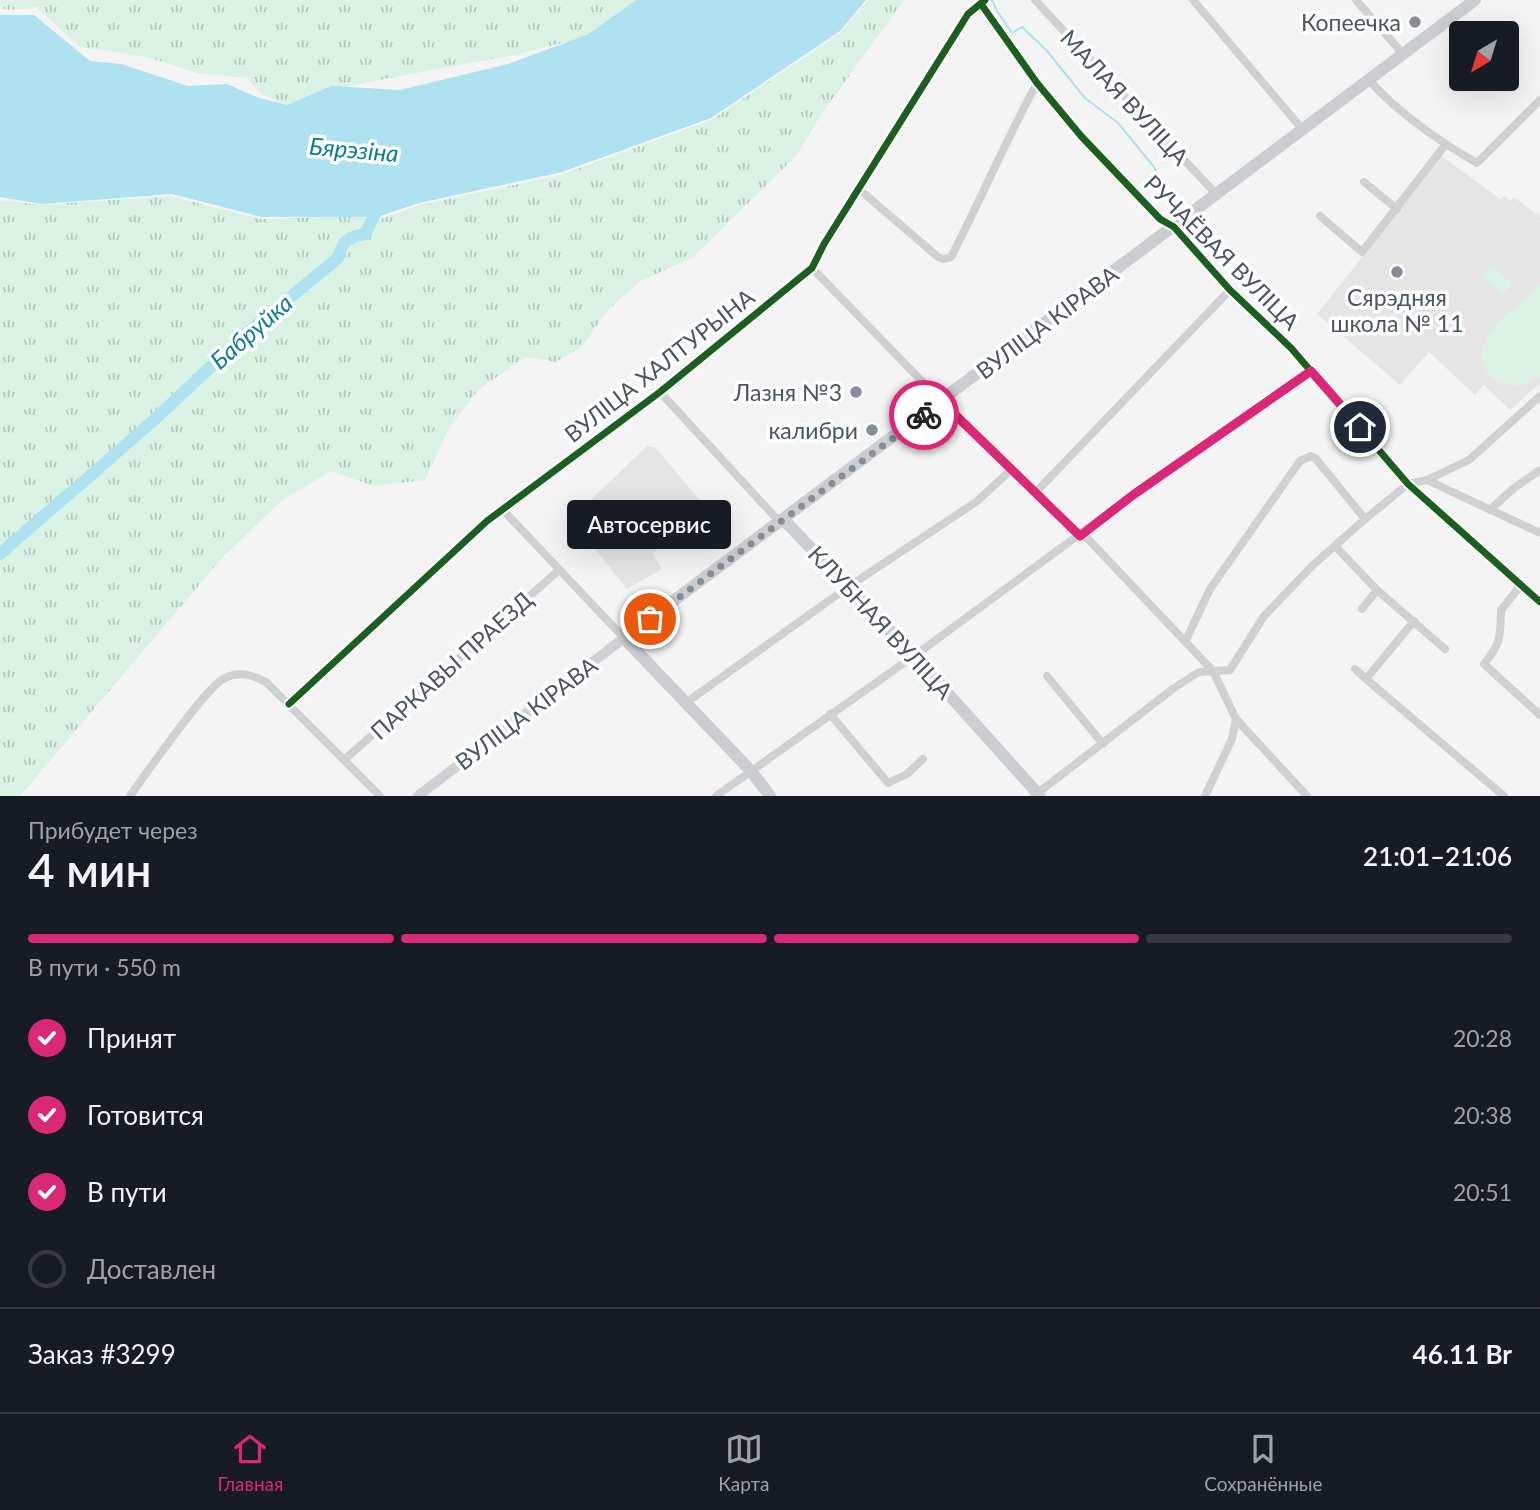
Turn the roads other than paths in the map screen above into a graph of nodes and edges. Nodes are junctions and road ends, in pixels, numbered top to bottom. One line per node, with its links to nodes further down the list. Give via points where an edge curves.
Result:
1 (1035, 0): 14 (street, МАЛАЯ ВУЛІЦА)
2 (1193, 0): 10 (street)
3 (1356, 0): 6 (street)
4 (1475, 0): 6 (main road, ВУЛІЦА КІРАВА)
5 (984, 1): 8 (street, РУЧАЁВАЯ ВУЛІЦА); 13 (street, ВУЛІЦА ХАЛТУРЫНА, via 968,14)
6 (1404, 54): 7 (main road, ВУЛІЦА КІРАВА)
7 (1369, 80): 10 (main road, ВУЛІЦА КІРАВА); 11 (street)
8 (1037, 83): 13 (street, via 951,257 938,257); 17 (street, РУЧАЁВАЯ ВУЛІЦА, via 1081,136 1160,219)
9 (1540, 100): 11 (street, via 1477,163)
10 (1303, 130): 14 (main road, ВУЛІЦА КІРАВА)
11 (1446, 144): 15 (street)
12 (1364, 182): 15 (street)
13 (860, 190): 18 (street, ВУЛІЦА ХАЛТУРЫНА)
14 (1216, 194): 17 (main road, ВУЛІЦА КІРАВА)
15 (1397, 209): 16 (street, via 1362,252)
16 (1320, 216)
17 (1174, 227): 19 (street, РУЧАЁВАЯ ВУЛІЦА); 23 (main road, ВУЛІЦА КІРАВА)
18 (812, 268): 21 (street, ВУЛІЦА ХАЛТУРЫНА); 23 (street)
19 (1230, 290): 20 (street, РУЧАЁВАЯ ВУЛІЦА); 28 (street)
20 (1311, 371): 27 (street, РУЧАЁВАЯ ВУЛІЦА); 34 (street)
21 (660, 392): 29 (street, ВУЛІЦА ХАЛТУРЫНА); 32 (street, КЛУБНАЯ ВУЛІЦА, via 775,517)
22 (1540, 396): 26 (street, via 1476,455)
23 (941, 401): 24 (street); 32 (main road, ВУЛІЦА КІРАВА)
24 (1011, 470): 28 (street); 38 (street, via 976,502)
25 (1540, 470): 30 (street)
26 (1427, 480): 27 (street); 30 (street)
27 (1408, 484): 31 (street); 37 (street, РУЧАЁВАЯ ВУЛІЦА)
28 (1035, 493): 34 (street)
29 (503, 510): 36 (street); 52 (street, ВУЛІЦА ХАЛТУРЫНА)
30 (1490, 510): 33 (street)
31 (1365, 519): 35 (street); 44 (street, via 1316,459 1311,456 1300,461 1210,589)
32 (784, 520): 38 (main road, КЛУБНАЯ ВУЛІЦА); 43 (main road, ВУЛІЦА КІРАВА)
33 (1540, 533)
34 (1080, 536): 44 (street); 46 (street)
35 (1335, 546): 39 (street); 48 (street, via 1264,616 1230,670)
36 (559, 570): 43 (street); 58 (street, ПАРКАВЫ ПРАЕЗД)
37 (1521, 585): 40 (street, РУЧАЁВАЯ ВУЛІЦА); 54 (street, via 1501,610 1498,647 1484,664)
38 (848, 587): 46 (main road, КЛУБНАЯ ВУЛІЦА); 51 (street)
39 (1377, 590): 41 (street); 42 (street)
40 (1540, 602)
41 (1362, 609)
42 (1414, 621): 45 (street); 50 (street)
43 (624, 638): 51 (main road); 63 (main road, ВУЛІЦА КІРАВА)
44 (1186, 640): 48 (street)
45 (1446, 649)
46 (914, 656): 53 (street); 60 (main road, КЛУБНАЯ ВУЛІЦА)
47 (1356, 669): 50 (street)
48 (1213, 671): 55 (street); 56 (street, via 1190,677)
49 (1047, 676): 56 (street)
50 (1366, 679): 68 (street)
51 (687, 702): 59 (main road)
52 (289, 704): 58 (street); 61 (street, via 254,676 239,674 216,682)
53 (830, 714): 57 (street, via 888,783); 59 (street)
54 (1540, 715)
55 (1236, 719): 66 (street, via 1232,739); 67 (street)
56 (1102, 744): 60 (street)
57 (923, 759)
58 (344, 760): 62 (street)
59 (751, 771): 64 (street); 65 (main road)
60 (1037, 795)
61 (130, 796)
62 (380, 796)
63 (418, 796)
64 (716, 796)
65 (770, 796)
66 (1205, 796)
67 (1307, 796)
68 (1504, 796)

